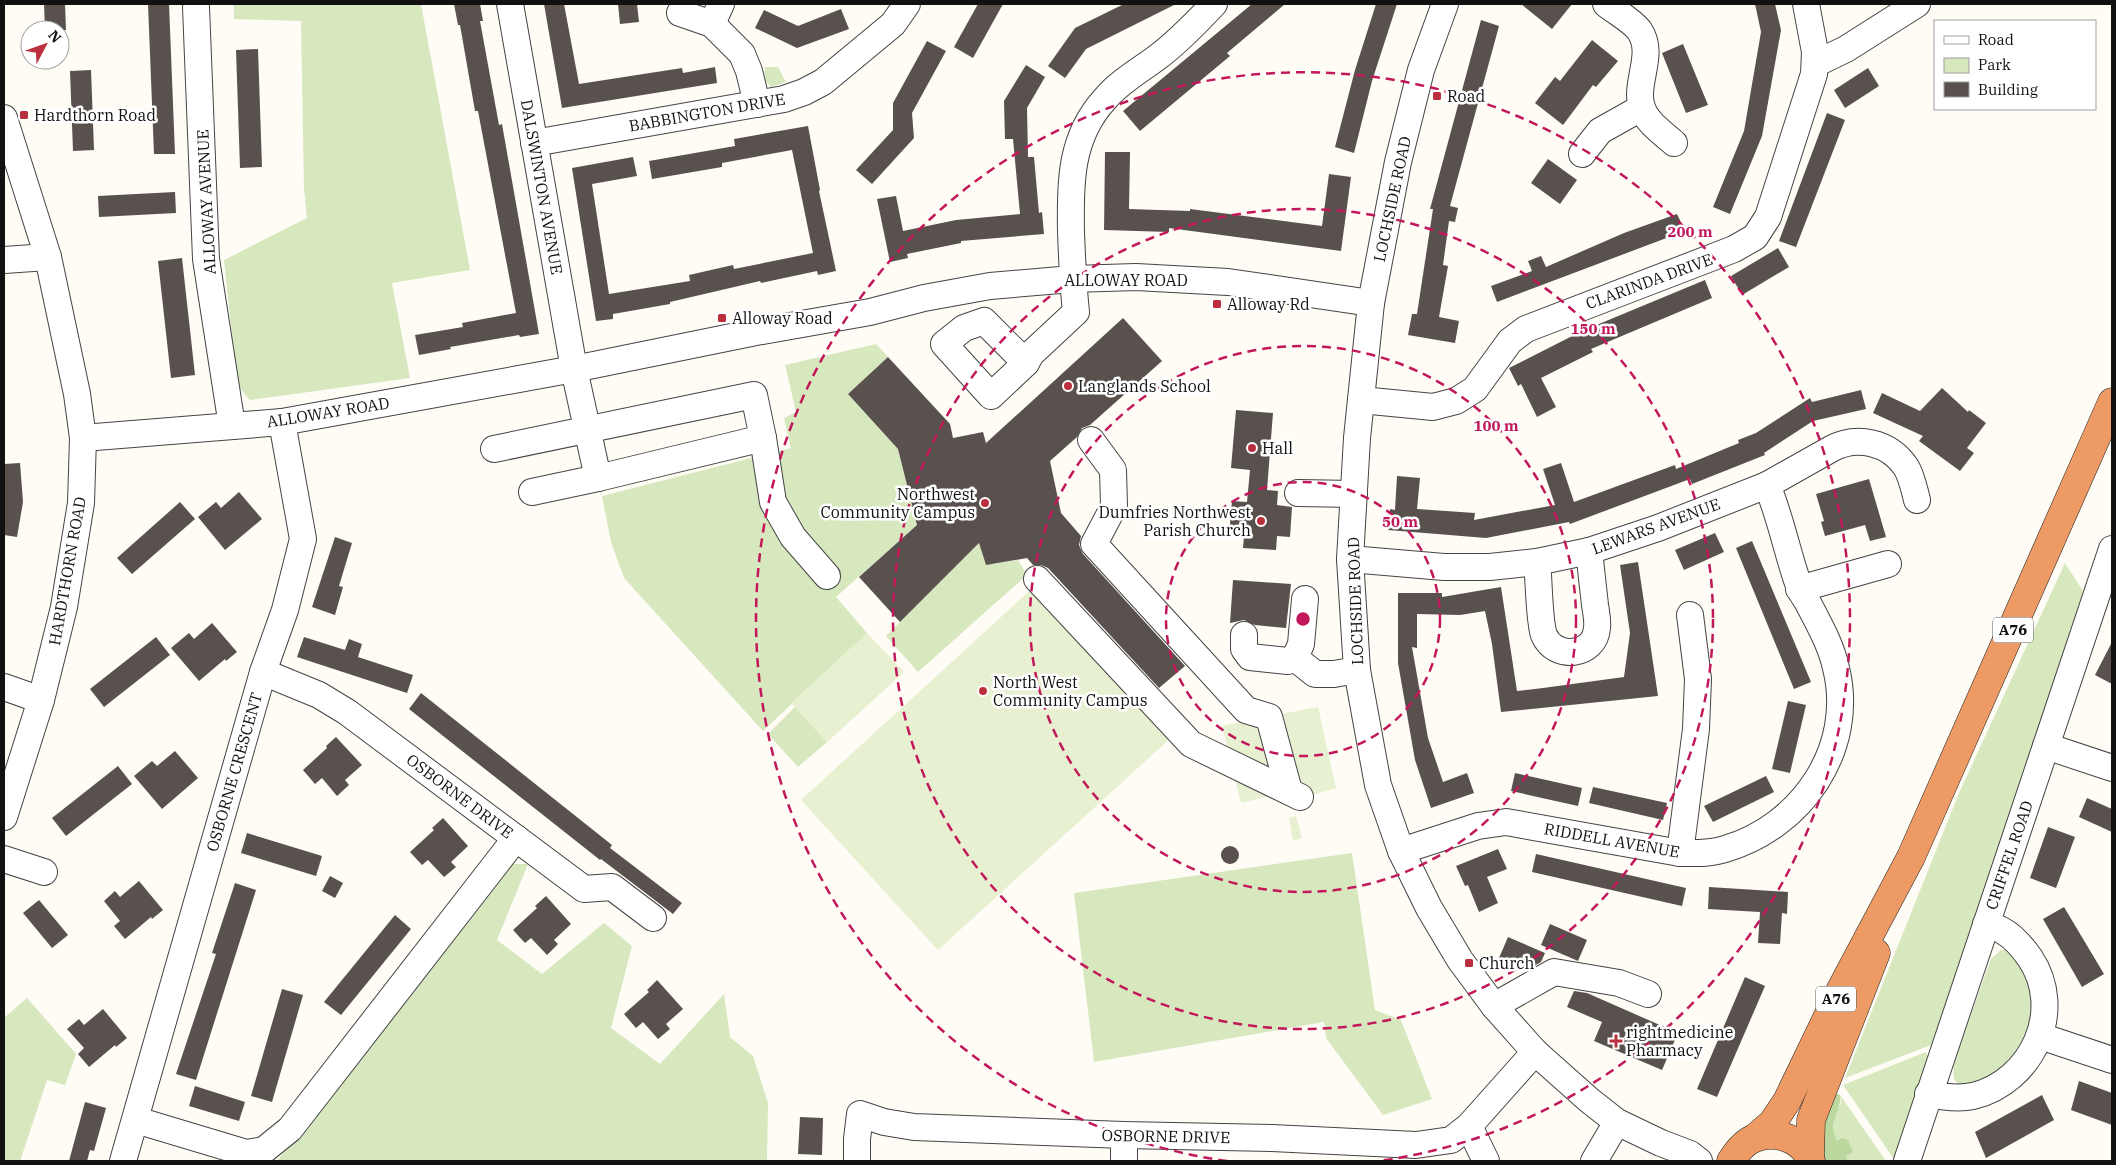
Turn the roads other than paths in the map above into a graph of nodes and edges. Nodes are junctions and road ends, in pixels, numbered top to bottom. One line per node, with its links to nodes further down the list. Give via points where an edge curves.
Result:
1 (510, 4): 16 (street, DALSWINTON AVENUE)
2 (907, 4): 12 (street, BABBINGTON DRIVE, via 893,24 822,82 784,99)
3 (1214, 4): 20 (street, via 1160,55 1116,87 1095,110 1085,127 1075,154 1071,182)
4 (1445, 4): 21 (street, LOCHSIDE ROAD, via 1421,70 1400,153)
5 (1606, 4): 13 (street, via 1638,29 1643,38 1646,51 1639,98)
6 (1806, 4): 11 (street, CLARINDA DRIVE)
7 (1917, 4): 11 (street)
8 (196, 7): 27 (street, ALLOWAY AVENUE, via 206,259)
9 (680, 13): 10 (street)
10 (716, 14): 12 (street, via 742,54)
11 (1815, 64): 24 (street, CLARINDA DRIVE, via 1768,217 1749,242 1526,328 1510,341 1474,388 1456,401 1433,407)
12 (757, 104): 16 (street, BABBINGTON DRIVE)
13 (1641, 108): 15 (street, via 1646,118); 17 (street, via 1600,131)
14 (4, 118): 18 (street, HARDTHORN ROAD)
15 (1674, 142)
16 (534, 143): 23 (street, DALSWINTON AVENUE)
17 (1582, 154)
18 (48, 257): 19 (street); 29 (street, HARDTHORN ROAD)
19 (4, 260)
20 (1072, 279): 21 (street, ALLOWAY ROAD, via 1136,277 1228,282); 22 (street, via 1076,312 1031,354); 23 (street, ALLOWAY ROAD, via 990,286)
21 (1371, 303): 24 (street, LOCHSIDE ROAD)
22 (1026, 363)
23 (574, 369): 26 (street, ALLOWAY ROAD); 28 (street, DALSWINTON AVENUE)
24 (1361, 400): 37 (street, LOCHSIDE ROAD)
25 (2112, 402): 61 (highway, A76)
26 (282, 422): 27 (street, ALLOWAY ROAD); 52 (street, OSBORNE CRESCENT, via 303,539 285,610)
27 (232, 426): 29 (street, ALLOWAY ROAD)
28 (587, 429): 30 (street, via 754,395); 32 (street); 33 (street, DALSWINTON AVENUE)
29 (83, 438): 54 (street, HARDTHORN ROAD, via 79,513 64,607)
30 (763, 438): 33 (street); 44 (street, via 774,502 793,537)
31 (1091, 440): 45 (street, via 1113,470 1114,491 1114,506 1094,544 1246,710 1269,717 1296,795 1191,744)
32 (494, 449)
33 (598, 478): 35 (street)
34 (1768, 485): 38 (street, LEWARS AVENUE, via 1841,444 1862,441 1883,447 1900,459 1911,477); 40 (street, LEWARS AVENUE); 46 (street, RIDDELL AVENUE, via 1779,512)
35 (532, 492)
36 (1298, 493): 37 (street)
37 (1354, 494): 41 (street, LOCHSIDE ROAD)
38 (1917, 500)
39 (2112, 550): 55 (street, CRIFFEL ROAD)
40 (1589, 551): 42 (street, LEWARS AVENUE); 42 (street, via 1598,626 1586,647 1571,653 1551,646 1543,633)
41 (1350, 558): 42 (street, LEWARS AVENUE, via 1444,567); 51 (street, LOCHSIDE ROAD)
42 (1537, 562)
43 (1888, 564): 46 (street)
44 (827, 576)
45 (1037, 579)
46 (1800, 589): 60 (street, RIDDELL AVENUE, via 1824,634 1837,670 1840,707 1828,760 1810,792 1798,805 1754,839 1723,850)
47 (1306, 599): 50 (street, via 1302,644)
48 (1690, 615): 60 (street, via 1698,679)
49 (1244, 635): 50 (street, via 1244,649 1250,658)
50 (1296, 658): 51 (street, via 1316,674)
51 (1357, 670): 59 (street, LOCHSIDE ROAD, via 1378,785)
52 (263, 672): 58 (street, OSBORNE DRIVE, via 319,695 348,712); 72 (street, OSBORNE CRESCENT)
53 (4, 687): 54 (street)
54 (41, 700): 57 (street, HARDTHORN ROAD)
55 (2046, 746): 56 (street); 65 (street, CRIFFEL ROAD)
56 (2112, 768)
57 (4, 817)
58 (516, 838): 64 (street, OSBORNE DRIVE, via 584,889 612,887); 72 (street, via 290,1129 264,1150 246,1153)
59 (1401, 851): 60 (street, RIDDELL AVENUE, via 1478,826 1506,822); 67 (street, LOCHSIDE ROAD, via 1444,936)
60 (1680, 853)
61 (1911, 857): 76 (highway, A76, via 1841,989 1787,1101 1773,1122); 78 (highway, A76, via 1860,999 1811,1120)
62 (4, 859): 63 (street)
63 (44, 872)
64 (653, 918)
65 (1986, 924): 68 (street, via 2003,931 2022,946 2035,966 2044,997 2045,1012); 71 (street, CRIFFEL ROAD)
66 (1648, 994): 67 (street, via 1619,983 1554,972)
67 (1494, 1006): 69 (street, LOCHSIDE ROAD)
68 (2040, 1036): 70 (street); 71 (street, via 2030,1057 2014,1075 1994,1088 1972,1096 1948,1098)
69 (1535, 1052): 73 (street, LOCHSIDE ROAD); 74 (street, OSBORNE DRIVE)
70 (2112, 1060)
71 (1928, 1094): 84 (street, CRIFFEL ROAD)
72 (136, 1120): 79 (street, OSBORNE CRESCENT)
73 (1618, 1122): 77 (street, LOCHSIDE ROAD); 83 (street)
74 (1469, 1126): 75 (street, OSBORNE DRIVE, via 1451,1140 1416,1145 1272,1138); 82 (street)
75 (1124, 1136): 80 (street, OSBORNE DRIVE, via 914,1127 860,1114); 81 (street)
76 (1742, 1149): 77 (street, LOCHSIDE ROAD); 78 (highway, A76, via 1767,1135 1788,1138)
77 (1694, 1158)
78 (1810, 1159)
79 (123, 1161)
80 (857, 1161)
81 (1124, 1161)
82 (1486, 1161)
83 (1594, 1161)
84 (1907, 1161)

